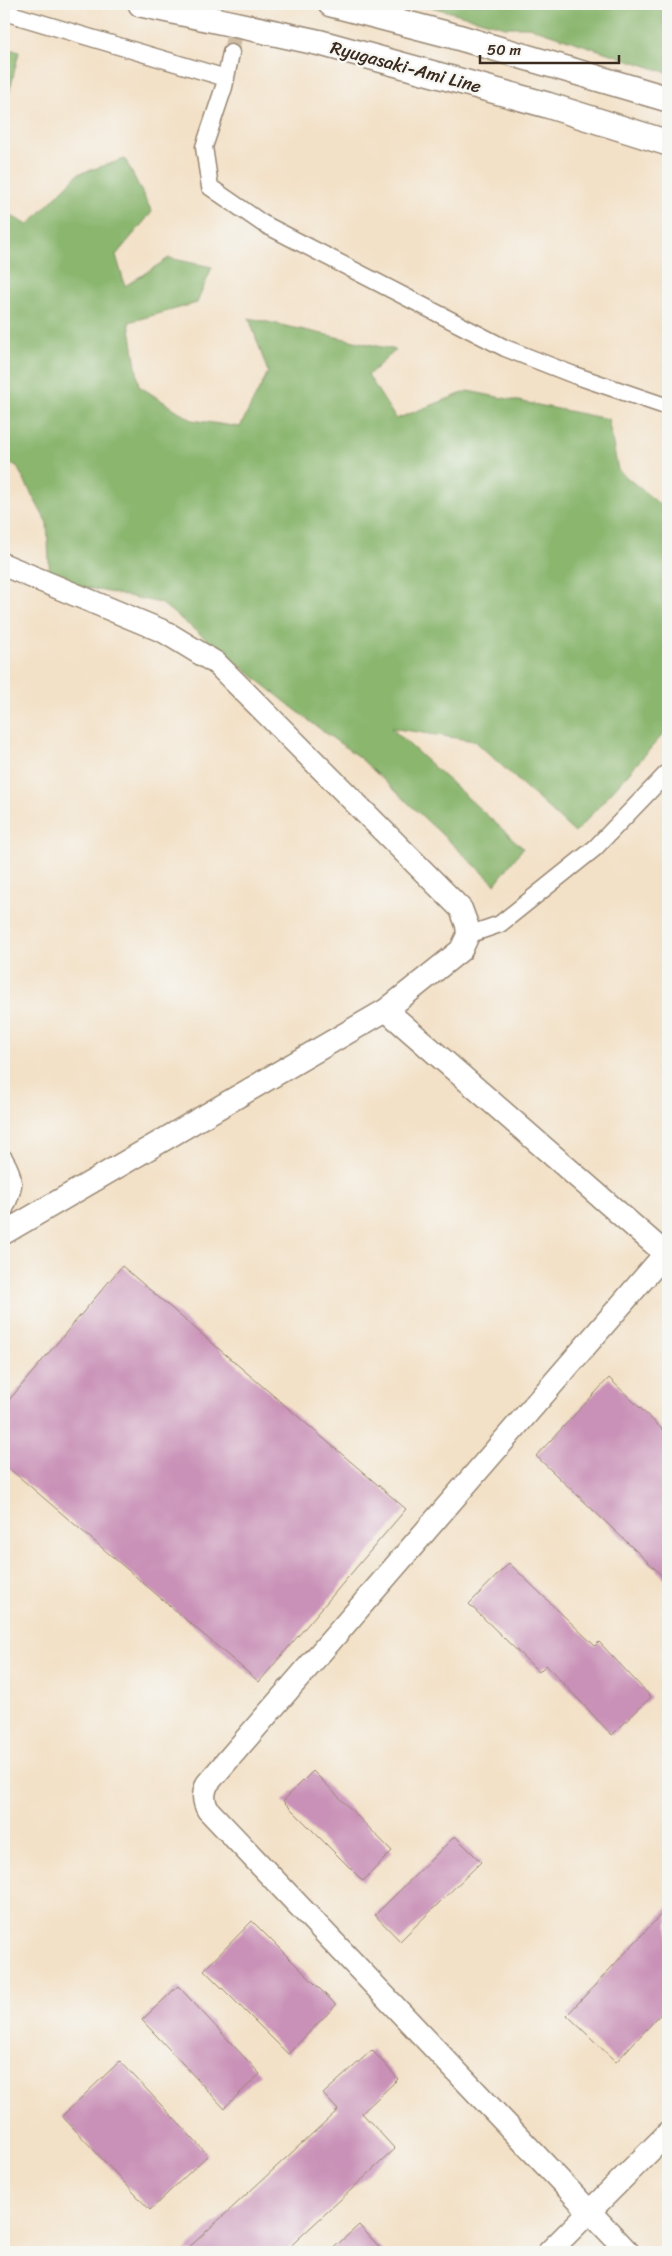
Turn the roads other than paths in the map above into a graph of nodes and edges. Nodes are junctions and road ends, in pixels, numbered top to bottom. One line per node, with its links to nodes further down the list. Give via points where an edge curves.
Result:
1 (141, 4): 7 (main road, Ryugasaki-Ami Line, via 321,43 547,105)
2 (331, 4): 6 (main road, via 454,36)
3 (4, 12): 5 (street)
4 (230, 53): 5 (street)
5 (226, 78): 8 (street, via 204,147 210,187 262,223 505,348)
6 (668, 99)
7 (668, 143)
8 (668, 407)
9 (4, 565): 11 (street, via 165,632 216,663 461,909)
10 (668, 772): 11 (street, via 594,848 500,924)
11 (468, 935): 12 (street, via 461,950)
12 (386, 1010): 15 (street); 16 (street)
13 (4, 1158): 14 (street, via 10,1167 14,1189)
14 (4, 1211)
15 (4, 1233)
16 (667, 1255): 18 (street, via 207,1784 204,1794 208,1810)
17 (668, 2134): 18 (street)
18 (589, 2211): 19 (street); 20 (street)
19 (549, 2252)
20 (628, 2252)

